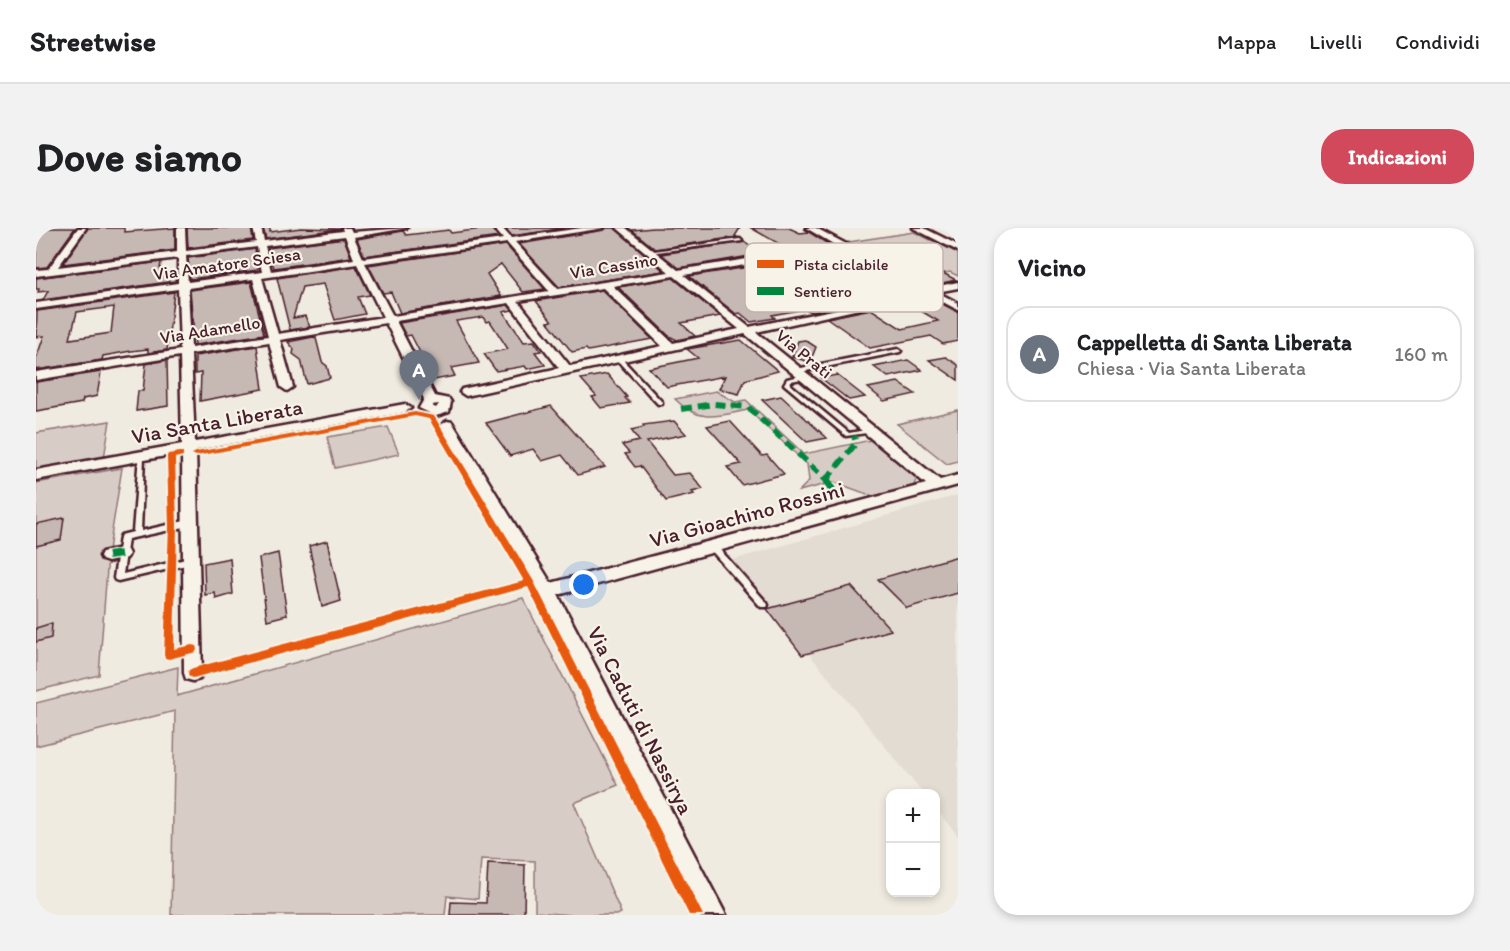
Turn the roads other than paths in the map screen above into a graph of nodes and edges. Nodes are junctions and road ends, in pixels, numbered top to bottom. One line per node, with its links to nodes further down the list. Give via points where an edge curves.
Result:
1 (82, 228): 21 (street)
2 (181, 228): 18 (street)
3 (257, 228): 15 (street)
4 (403, 228): 11 (street)
5 (498, 228): 13 (street)
6 (600, 228): 13 (street, Via Amatore Sciesa)
7 (621, 228): 8 (street); 17 (street, Via Prati)
8 (628, 228)
9 (810, 228): 14 (street)
10 (917, 228): 16 (street)
11 (348, 232): 15 (street); 19 (street, Via Caduti di Nassirya)
12 (740, 240): 17 (lane)
13 (510, 241): 19 (street, Via Amatore Sciesa); 29 (street)
14 (839, 243)
15 (260, 244): 18 (street); 24 (street)
16 (958, 248)
17 (649, 252): 23 (street, Via Prati)
18 (182, 254): 21 (street); 27 (street)
19 (360, 261): 24 (street, Via Amatore Sciesa); 35 (street, Via Caduti di Nassirya)
20 (745, 262): 23 (street, Via Cassino)
21 (51, 271): 22 (street)
22 (36, 273)
23 (674, 273): 25 (street, Via Cassino); 36 (street, Via Prati)
24 (262, 275): 27 (street, Via Amatore Sciesa); 37 (street)
25 (605, 284): 29 (street, Via Cassino); 38 (street)
26 (958, 285): 28 (street)
27 (182, 287): 32 (street, Via Amatore Sciesa); 40 (street)
28 (943, 288)
29 (555, 292): 30 (street, Via Cassino)
30 (510, 299): 35 (street, Via Cassino); 42 (street)
31 (943, 300): 33 (street)
32 (36, 306)
33 (958, 308)
34 (832, 312): 36 (street, Via Santa Liberata)
35 (389, 319): 37 (street, Via Adamello); 47 (street, Via Caduti di Nassirya)
36 (747, 331): 38 (street, Via Santa Liberata); 43 (street, Via Prati)
37 (274, 338): 40 (street, Via Adamello); 45 (street)
38 (671, 348): 41 (street, Via Santa Liberata)
39 (898, 351): 43 (lane)
40 (184, 352): 44 (street, Via Adamello); 49 (street)
41 (619, 359): 42 (street, Via Santa Liberata); 46 (lane)
42 (567, 370): 47 (street, Via Santa Liberata, via 466,392)
43 (800, 374): 48 (street, Via Prati); 48 (lane, via 787,384 848,435)
44 (36, 376)
45 (287, 387)
46 (660, 403)
47 (436, 408): 49 (street, Via Santa Liberata, via 405,408); 58 (street, Via Caduti di Nassirya)
48 (871, 431): 53 (street, Via Prati)
49 (189, 448): 50 (street, Via Santa Liberata); 54 (street)
50 (141, 457): 51 (street, Via Santa Liberata); 55 (lane)
51 (36, 476)
52 (958, 480): 53 (street, Via Gioachino Rossini)
53 (937, 485): 56 (street, Via Gioachino Rossini)
54 (189, 523): 55 (lane); 57 (street)
55 (137, 533): 57 (lane, via 124,537 114,555 118,578)
56 (712, 546): 58 (street, Via Gioachino Rossini); 59 (lane)
57 (190, 561): 60 (street)
58 (547, 591): 61 (street, Via Caduti di Nassirya)
59 (764, 605)
60 (193, 673)
61 (714, 915)

